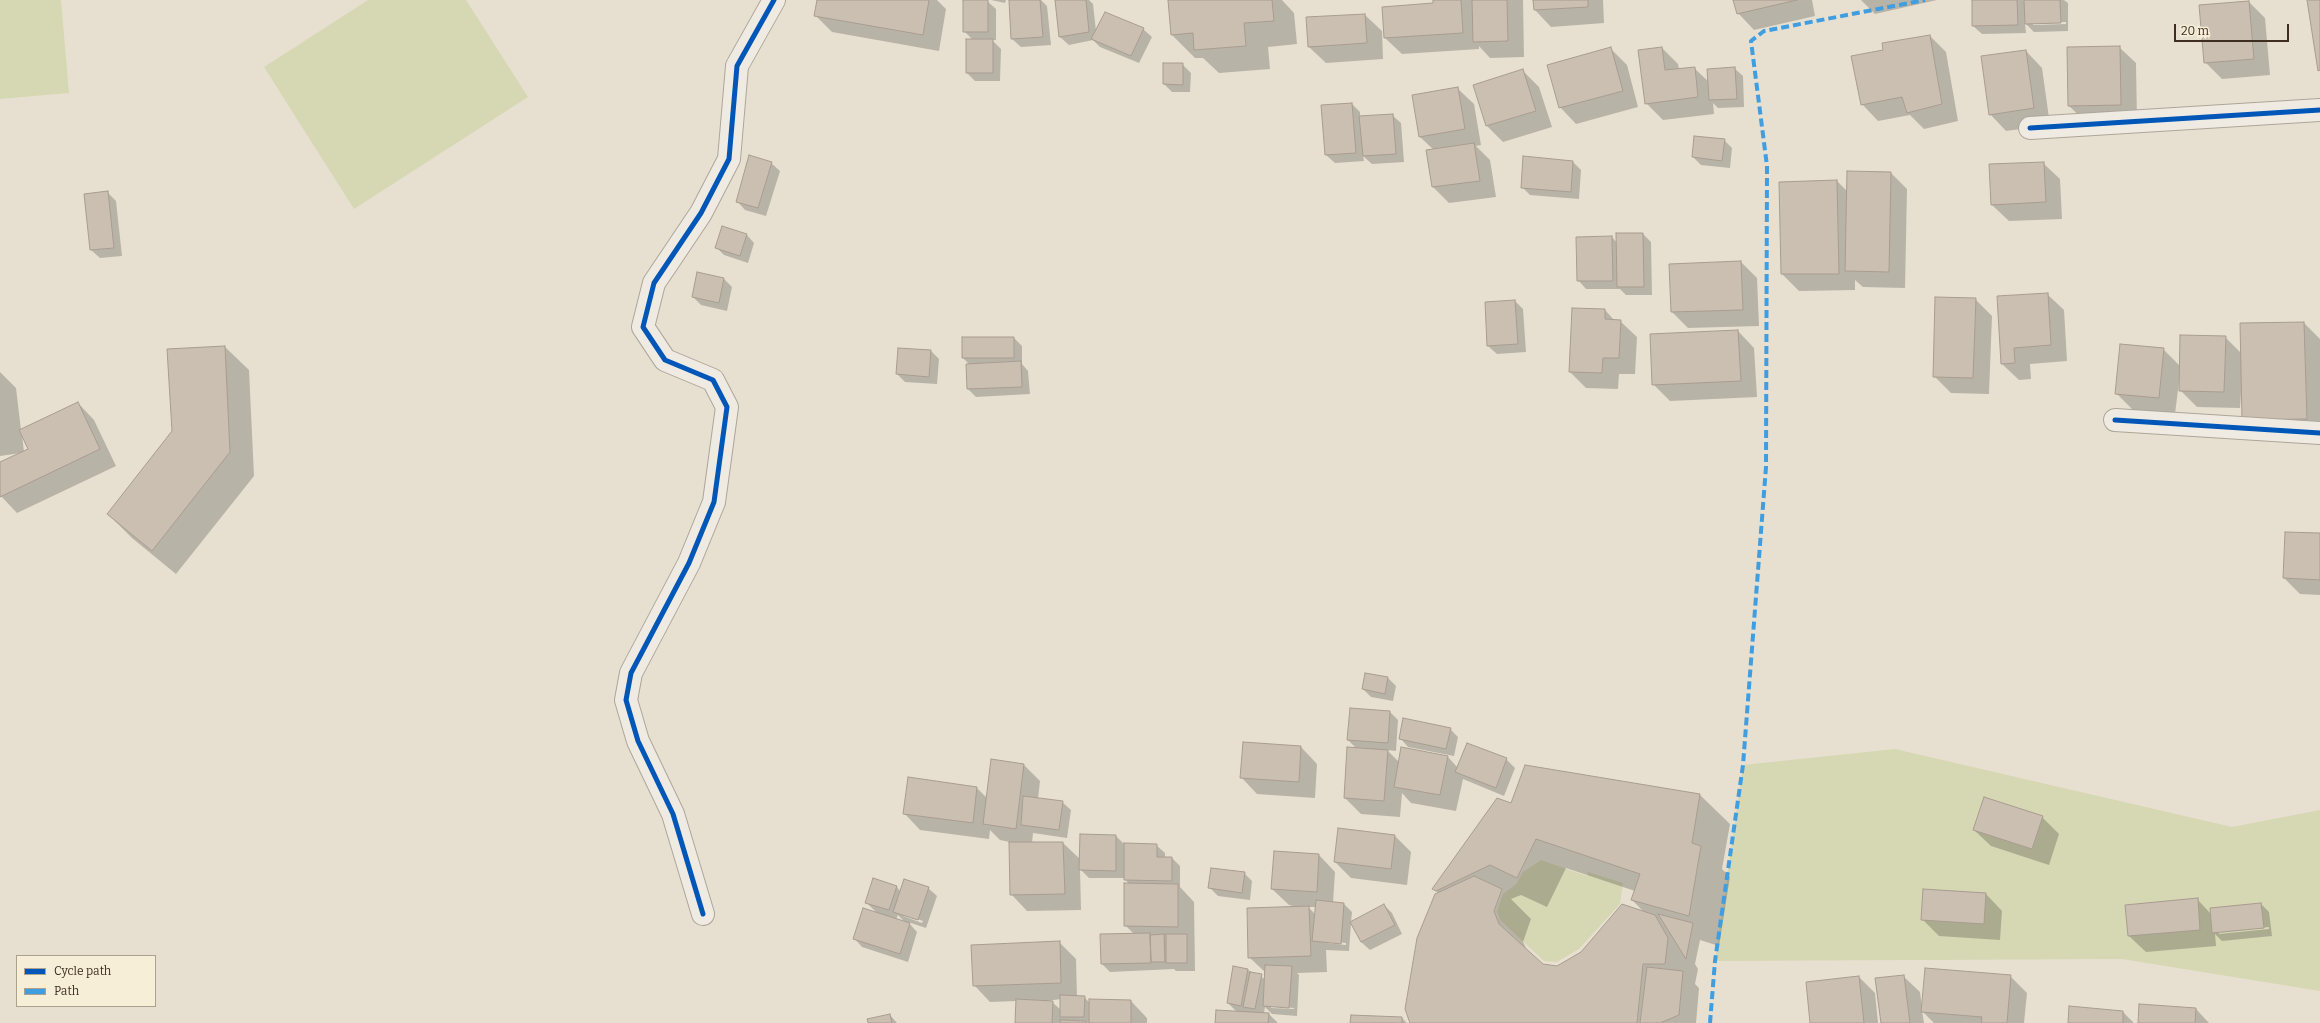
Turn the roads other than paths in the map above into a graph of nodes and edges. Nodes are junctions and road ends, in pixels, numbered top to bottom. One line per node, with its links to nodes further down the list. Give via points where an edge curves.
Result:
1 (774, 0): 6 (street, via 738,66 728,159 701,213 654,283 643,327 666,360 713,380 727,407 714,502 689,563 631,673 626,700 638,742 673,814)
2 (2320, 110): 3 (street)
3 (2030, 128)
4 (2115, 420): 5 (street)
5 (2320, 433)
6 (703, 914)

